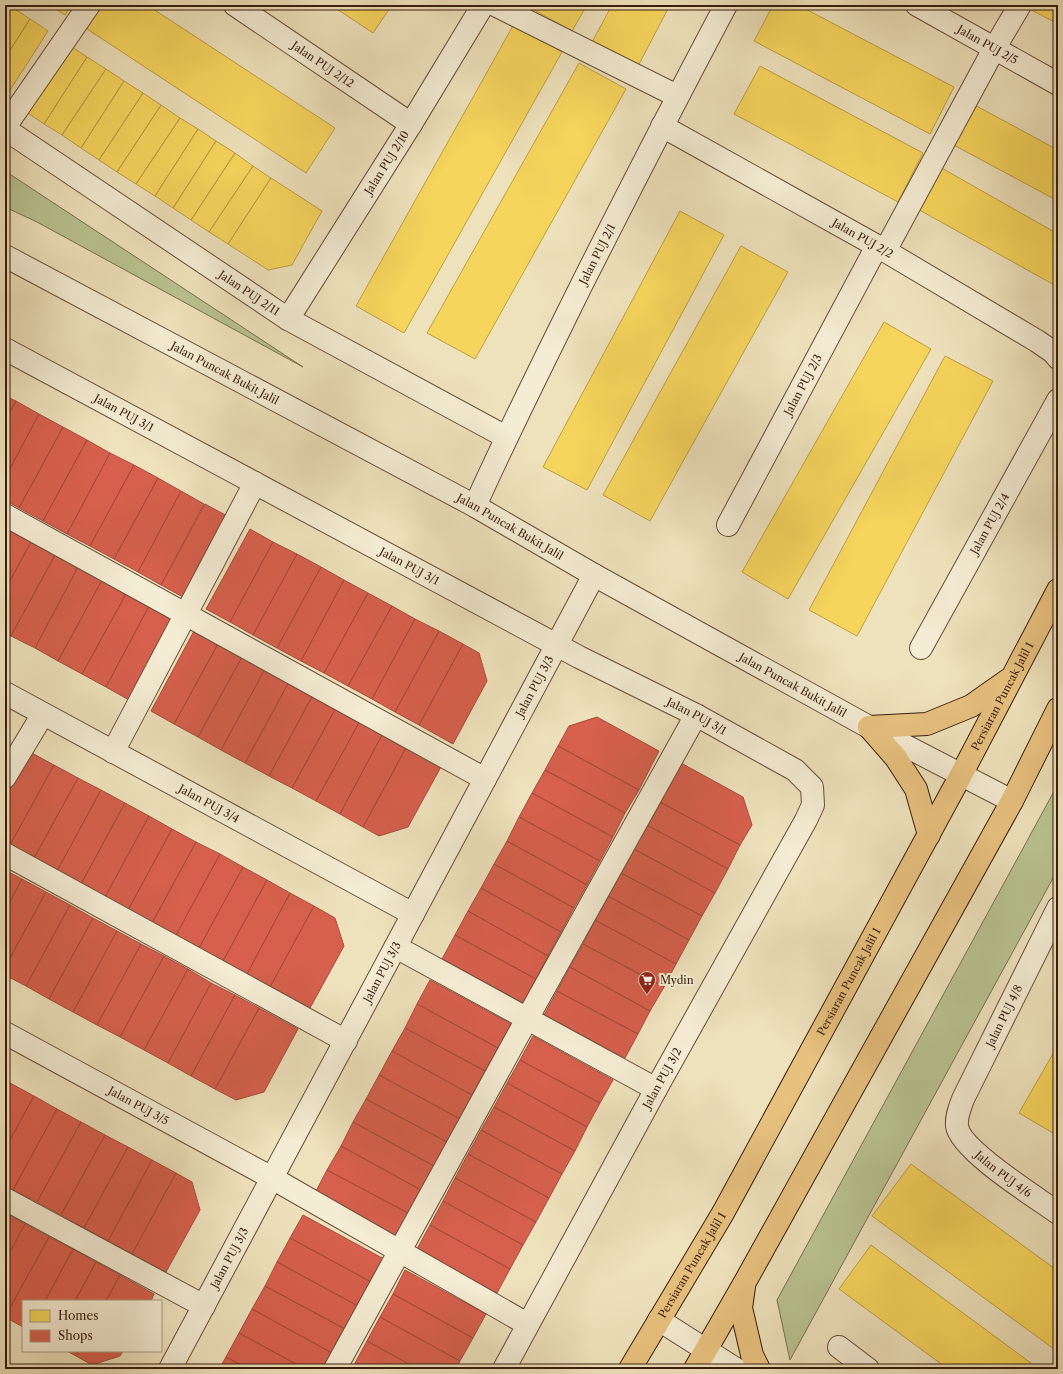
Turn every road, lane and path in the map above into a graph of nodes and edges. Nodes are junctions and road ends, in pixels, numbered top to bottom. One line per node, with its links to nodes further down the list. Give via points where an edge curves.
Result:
1 (89, 5): 13 (street)
2 (235, 5): 11 (street, Jalan PUJ 2/12)
3 (483, 5): 11 (street, Jalan PUJ 2/10)
4 (495, 5): 10 (street)
5 (726, 5): 10 (street, Jalan PUJ 2/1)
6 (917, 5): 8 (street, Jalan PUJ 2/5)
7 (1020, 5): 8 (street, Jalan PUJ 2/3)
8 (994, 49): 9 (street, Jalan PUJ 2/5); 14 (street, Jalan PUJ 2/3)
9 (1058, 84)
10 (677, 96): 12 (street, Jalan PUJ 2/1)
11 (411, 124): 16 (street, Jalan PUJ 2/10)
12 (662, 126): 14 (street, Jalan PUJ 2/2); 20 (street, Jalan PUJ 2/1)
13 (5, 128): 16 (street, Jalan PUJ 2/11)
14 (881, 248): 18 (street, Jalan PUJ 2/2, via 1037,341); 24 (street, Jalan PUJ 2/3)
15 (5, 256): 22 (street, Jalan Puncak Bukit Jalil)
16 (288, 318): 20 (street, Jalan PUJ 2/11)
17 (5, 349): 21 (street, Jalan PUJ 3/1)
18 (1058, 358)
19 (1058, 400): 29 (street, Jalan PUJ 2/4)
20 (506, 437): 22 (street, Jalan PUJ 2/1)
21 (255, 483): 27 (street); 28 (street, Jalan PUJ 3/1)
22 (476, 506): 25 (street, Jalan Puncak Bukit Jalil)
23 (5, 515): 27 (street)
24 (728, 525)
25 (594, 575): 28 (street, Jalan PUJ 3/3); 35 (street, Jalan Puncak Bukit Jalil)
26 (1058, 590): 30 (main road, Persiaran Puncak Jalil 1)
27 (186, 614): 36 (street); 39 (street)
28 (557, 645): 34 (street, Jalan PUJ 3/1); 39 (street, Jalan PUJ 3/3)
29 (921, 648)
30 (1012, 678): 35 (main road, via 971,706 927,724); 37 (main road, Persiaran Puncak Jalil 1)
31 (5, 693): 33 (street, Jalan PUJ 3/4)
32 (1058, 709): 41 (main road)
33 (43, 714): 36 (street, Jalan PUJ 3/4); 38 (street)
34 (696, 715): 40 (street, Jalan PUJ 3/1, via 795,770); 47 (street)
35 (869, 727): 37 (street, Jalan Puncak Bukit Jalil); 42 (main road, via 896,758 916,789)
36 (113, 752): 45 (street, Jalan PUJ 3/4)
37 (961, 775): 41 (street, Jalan Puncak Bukit Jalil); 42 (main road, Persiaran Puncak Jalil 1)
38 (5, 777)
39 (485, 779): 45 (street, Jalan PUJ 3/3)
40 (812, 786): 50 (street, Jalan PUJ 3/2, via 813,805 806,820)
41 (1012, 801): 56 (main road)
42 (929, 834): 58 (main road, Persiaran Puncak Jalil 1, via 723,1214)
43 (5, 854): 49 (street)
44 (1058, 908): 51 (street, Jalan PUJ 4/8, via 958,1112)
45 (413, 914): 46 (street, Jalan PUJ 3/3)
46 (396, 947): 47 (street); 49 (street, Jalan PUJ 3/3)
47 (527, 1019): 50 (street); 55 (street)
48 (5, 1032): 52 (street, Jalan PUJ 3/5)
49 (346, 1041): 52 (street, Jalan PUJ 3/3)
50 (656, 1089): 59 (street, Jalan PUJ 3/2)
51 (957, 1127): 54 (street, Jalan PUJ 4/6, via 964,1142 978,1155)
52 (272, 1178): 55 (street, Jalan PUJ 3/5); 57 (street, Jalan PUJ 3/3)
53 (5, 1199): 57 (street)
54 (1058, 1213)
55 (399, 1250): 59 (street, Jalan PUJ 3/5); 63 (street)
56 (745, 1282): 61 (main road); 68 (main road, via 741,1308 752,1355)
57 (204, 1306): 62 (street, Jalan PUJ 3/3)
58 (659, 1320): 61 (street); 65 (main road, Persiaran Puncak Jalil 1)
59 (527, 1324): 64 (street, Jalan PUJ 3/2)
60 (839, 1347): 69 (street)
61 (706, 1348): 66 (main road); 67 (street)
62 (170, 1369)
63 (336, 1369)
64 (504, 1369)
65 (630, 1369)
66 (695, 1369)
67 (736, 1369)
68 (759, 1369)
69 (868, 1369)

